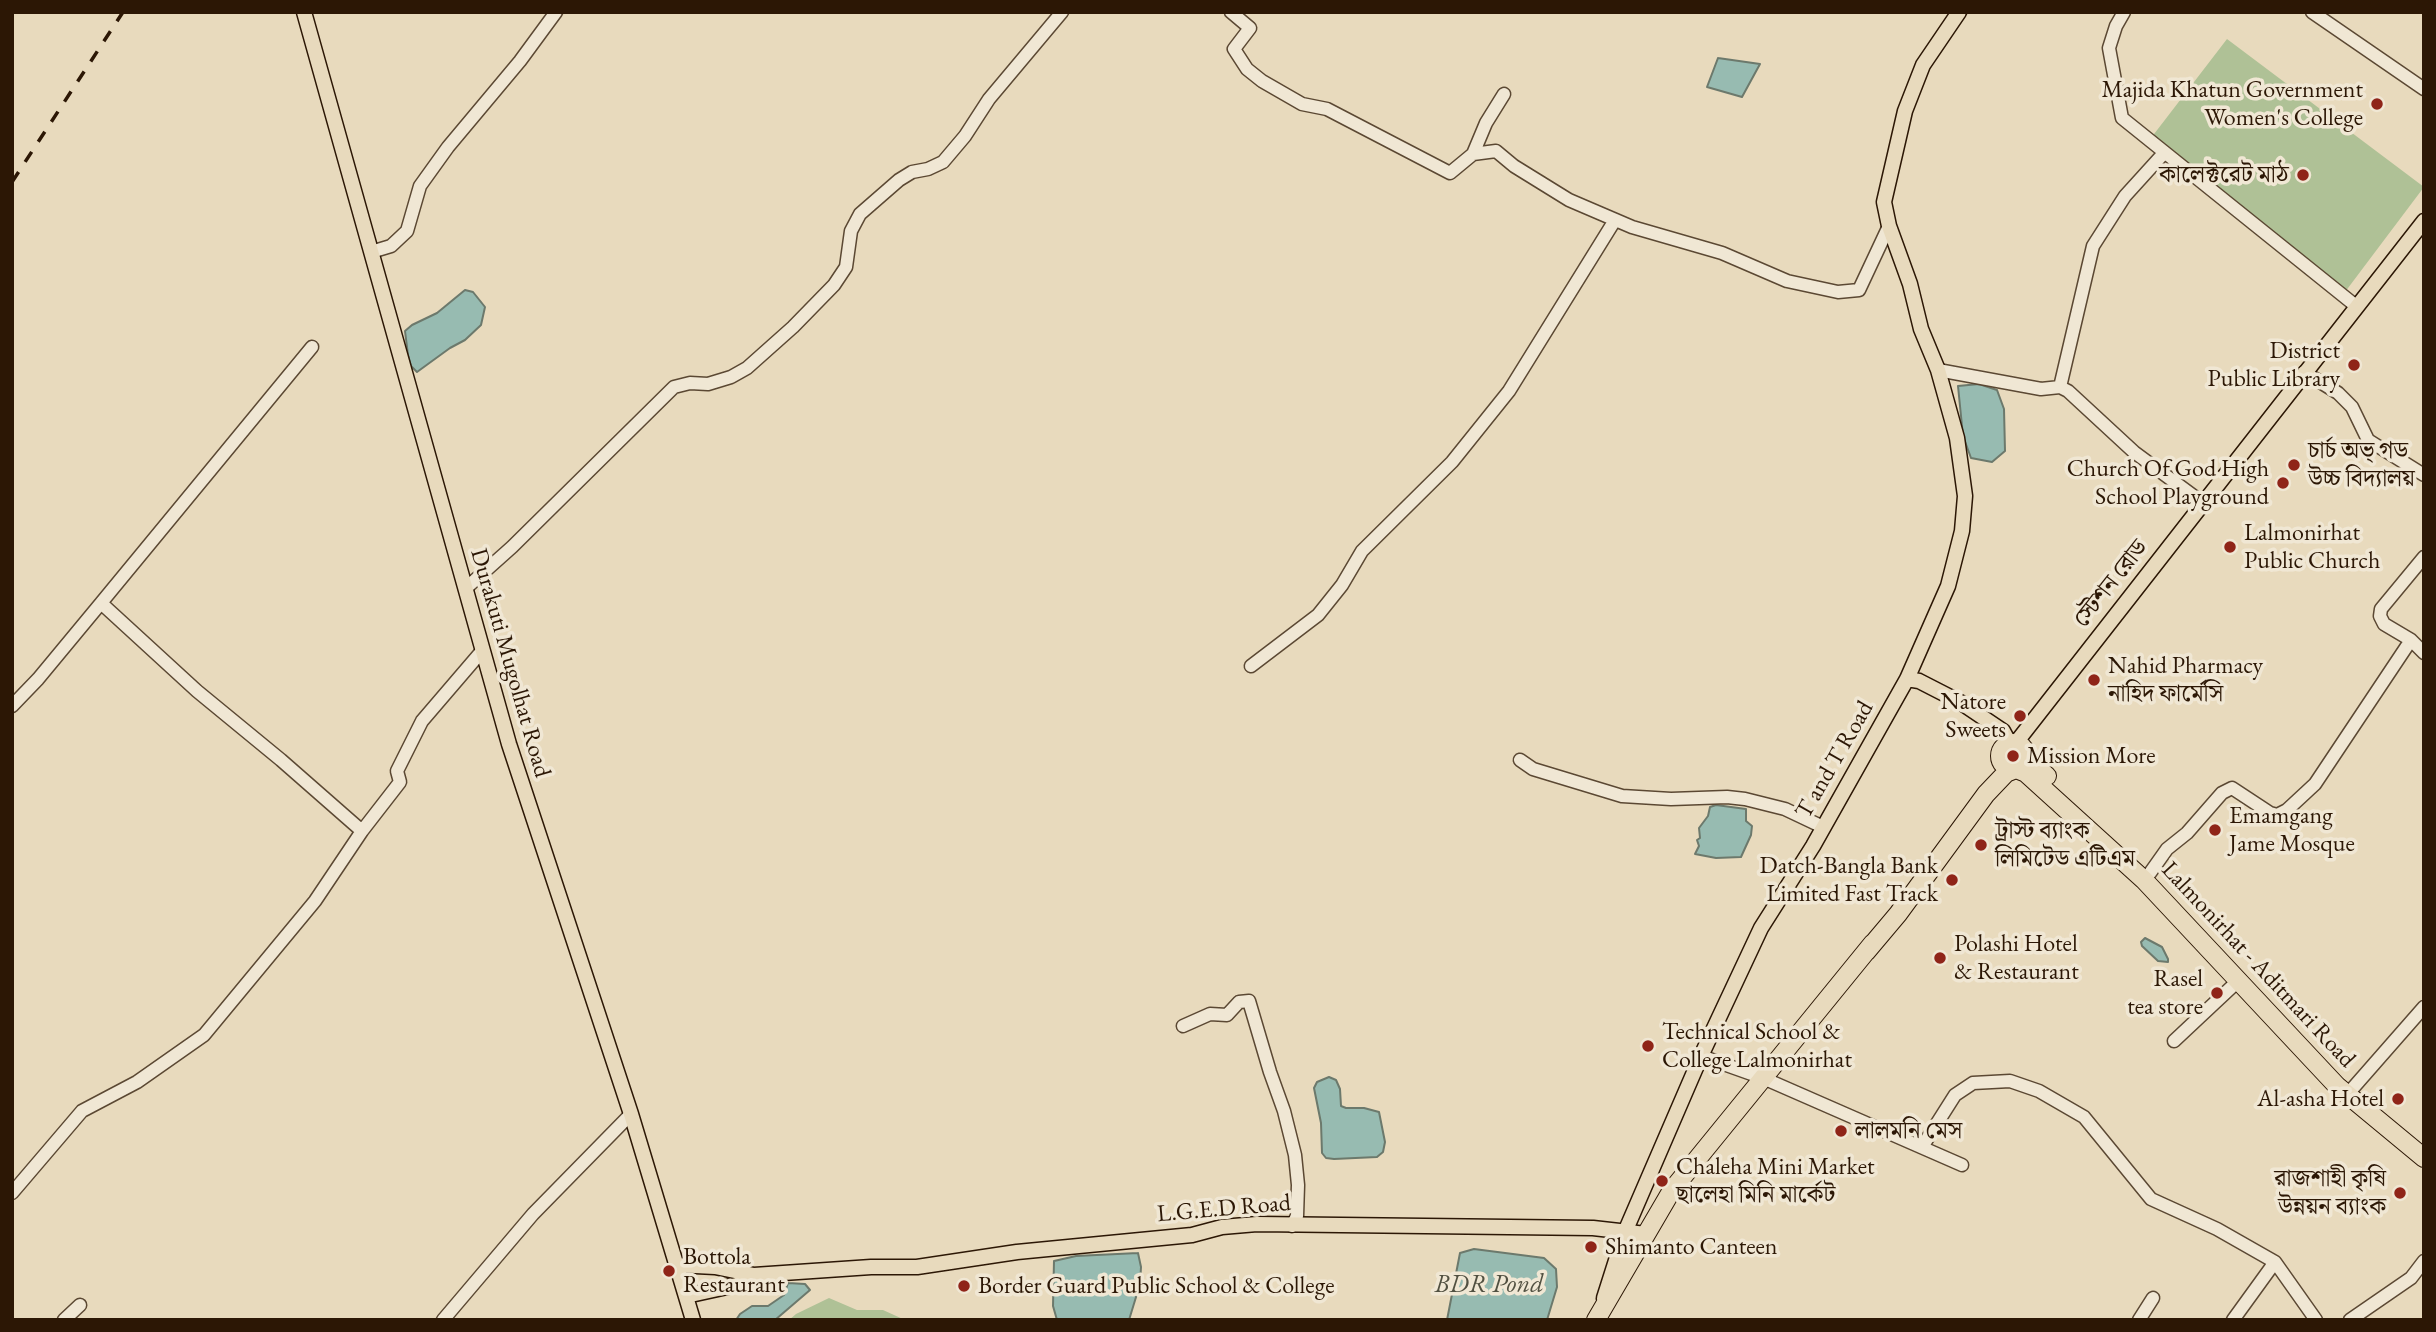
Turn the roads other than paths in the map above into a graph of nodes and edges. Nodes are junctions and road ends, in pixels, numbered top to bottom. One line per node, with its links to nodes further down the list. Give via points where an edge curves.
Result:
1 (304, 12): 15 (main road, Durakuti Mugolhat Road)
2 (556, 12): 15 (street, via 420,186 407,231 391,246)
3 (1062, 12): 24 (street, via 943,162 899,180 860,214 851,231 846,267 793,327 732,377 674,387)
4 (1231, 12): 11 (street, via 1250,28 1234,49 1262,81 1450,173)
5 (1959, 12): 14 (main road, T and T Road, via 1923,65 1905,111 1884,202)
6 (2124, 12): 10 (street, via 2109,48 2122,118)
7 (2312, 12): 8 (street)
8 (2424, 89)
9 (1504, 94): 11 (street)
10 (2164, 153): 16 (street); 20 (street, via 2125,196 2093,246)
11 (1472, 154): 12 (street, via 1496,151 1569,200)
12 (1615, 220): 14 (street, via 1722,254 1787,281 1838,292 1859,290); 29 (street, via 1509,391 1452,463 1362,551 1318,615)
13 (2424, 220): 16 (main road, স্টেশন রোড)
14 (1889, 226): 18 (main road, T and T Road)
15 (371, 252): 24 (main road, Durakuti Mugolhat Road)
16 (2356, 306): 19 (main road, স্টেশন রোড)
17 (312, 347): 25 (street)
18 (1938, 370): 20 (street, via 2041,389); 30 (main road, T and T Road, via 1959,450 1965,496 1962,531 1948,586)
19 (2304, 372): 21 (street, via 2352,407 2368,440); 22 (main road, স্টেশন রোড)
20 (2060, 387): 22 (street, via 2134,452)
21 (2424, 475)
22 (2203, 503): 32 (main road, স্টেশন রোড)
23 (2424, 557): 26 (street, via 2381,609 2384,624)
24 (465, 589): 27 (main road, Durakuti Mugolhat Road)
25 (101, 603): 31 (street); 35 (street)
26 (2411, 640): 28 (street); 36 (street, via 2315,784 2287,810 2277,816 2232,788 2167,849)
27 (482, 650): 35 (street, via 422,721 397,771 401,782); 44 (main road, Durakuti Mugolhat Road)
28 (2424, 653)
29 (1251, 666)
30 (1907, 679): 32 (main road, via 1960,702 2003,731); 34 (main road, T and T Road)
31 (12, 706)
32 (2014, 755): 36 (highway, via 2032,763); 37 (highway, Lalmonirhat - Aditmari Road, via 2026,773 2144,880); 42 (highway, via 2006,773 1905,905)
33 (1520, 760): 34 (street, via 1533,769 1622,796 1745,799 1785,809)
34 (1823, 827): 41 (main road, T and T Road, via 1761,928)
35 (362, 831): 49 (street, via 315,901 204,1035 137,1083 82,1111)
36 (2150, 873): 43 (highway)
37 (2238, 981): 40 (street); 47 (highway, Lalmonirhat - Aditmari Road, via 2337,1086)
38 (2424, 1007): 43 (street)
39 (1183, 1026): 50 (street, via 1210,1014 1227,1015 1238,1002 1249,1001 1295,1155 1297,1216)
40 (2174, 1041)
41 (1701, 1056): 42 (street); 51 (main road, T and T Road)
42 (1763, 1077): 46 (street); 52 (highway, via 1672,1190)
43 (2353, 1088): 45 (highway)
44 (631, 1114): 55 (main road, Durakuti Mugolhat Road); 62 (street, via 533,1214)
45 (2424, 1145)
46 (1922, 1147): 48 (street); 54 (street, via 1955,1095 1973,1083 2010,1081 2039,1091 2084,1117 2151,1199)
47 (2424, 1158)
48 (1962, 1165)
49 (12, 1193)
50 (1292, 1226): 51 (main road, L.G.E.D Road, via 1558,1227); 56 (main road, L.G.E.D Road, via 1222,1227 1192,1235 917,1267)
51 (1625, 1232): 52 (main road, L.G.E.D Road); 60 (main road, T and T Road)
52 (1646, 1234): 60 (highway)
53 (2424, 1261): 67 (street, via 2411,1278)
54 (2275, 1262): 65 (street); 66 (street)
55 (676, 1265): 56 (main road); 57 (main road, Durakuti Mugolhat Road)
56 (754, 1275): 57 (main road, via 750,1282)
57 (686, 1296): 63 (main road, Durakuti Mugolhat Road)
58 (2153, 1298): 64 (street)
59 (80, 1305): 61 (street)
60 (1598, 1315)
61 (64, 1320)
62 (443, 1320)
63 (693, 1320)
64 (2139, 1320)
65 (2232, 1320)
66 (2316, 1320)
67 (2350, 1320)

